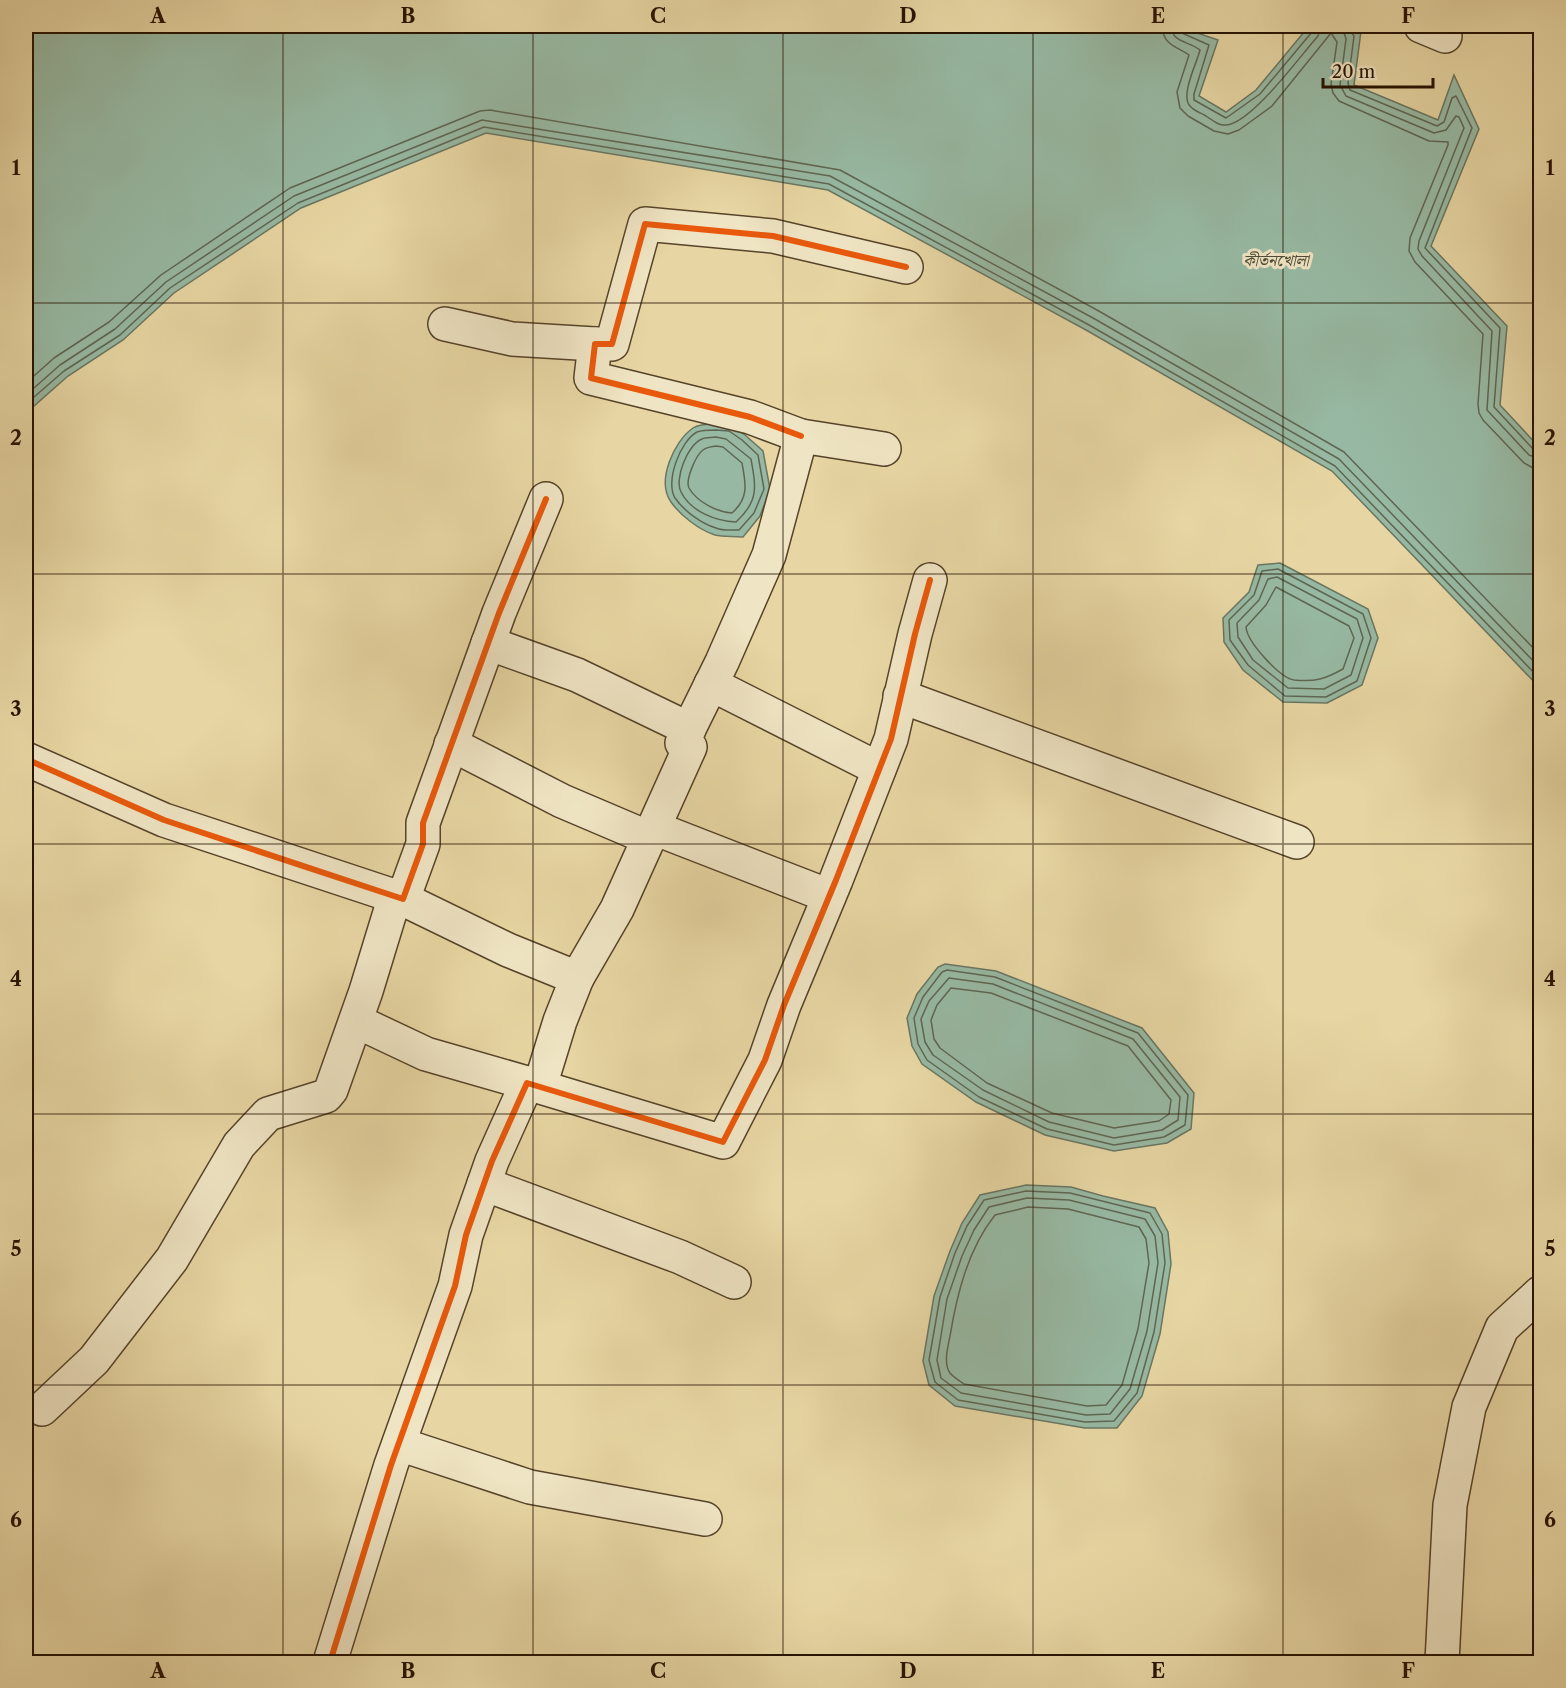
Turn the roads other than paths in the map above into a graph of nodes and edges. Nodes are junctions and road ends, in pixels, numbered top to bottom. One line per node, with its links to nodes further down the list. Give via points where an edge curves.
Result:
1 (906, 267): 3 (street, via 773,236 645,224 612,344)
2 (445, 324): 3 (street, via 512,339)
3 (595, 344): 4 (street, via 591,378 750,417)
4 (801, 436): 5 (street); 9 (street, via 769,555)
5 (884, 449)
6 (546, 499): 8 (street)
7 (930, 580): 10 (street)
8 (488, 643): 11 (street, via 577,675); 12 (street)
9 (711, 684): 11 (street); 14 (street)
10 (900, 696): 14 (street, via 891,739); 16 (street)
11 (689, 729): 15 (street, via 682,743 690,747)
12 (452, 744): 15 (street, via 562,801); 18 (street, via 423,824 423,844)
13 (26, 759): 18 (street, via 164,820)
14 (879, 769): 17 (street)
15 (652, 833): 17 (street); 19 (street, via 617,909)
16 (1297, 842)
17 (829, 896): 21 (street, via 765,1060 723,1142)
18 (399, 897): 19 (street, via 508,950); 20 (street)
19 (577, 978): 21 (street)
20 (356, 1021): 21 (street, via 426,1054); 25 (street, via 331,1090 326,1096 268,1114 239,1145 172,1259 94,1360)
21 (534, 1084): 22 (street)
22 (484, 1184): 23 (street, via 680,1257); 26 (street, via 466,1235 455,1286)
23 (734, 1282)
24 (1540, 1293): 29 (street, via 1502,1328 1469,1407 1450,1504)
25 (42, 1409)
26 (399, 1444): 27 (street, via 530,1488); 28 (street)
27 (705, 1520)
28 (330, 1662)
29 (1441, 1662)

